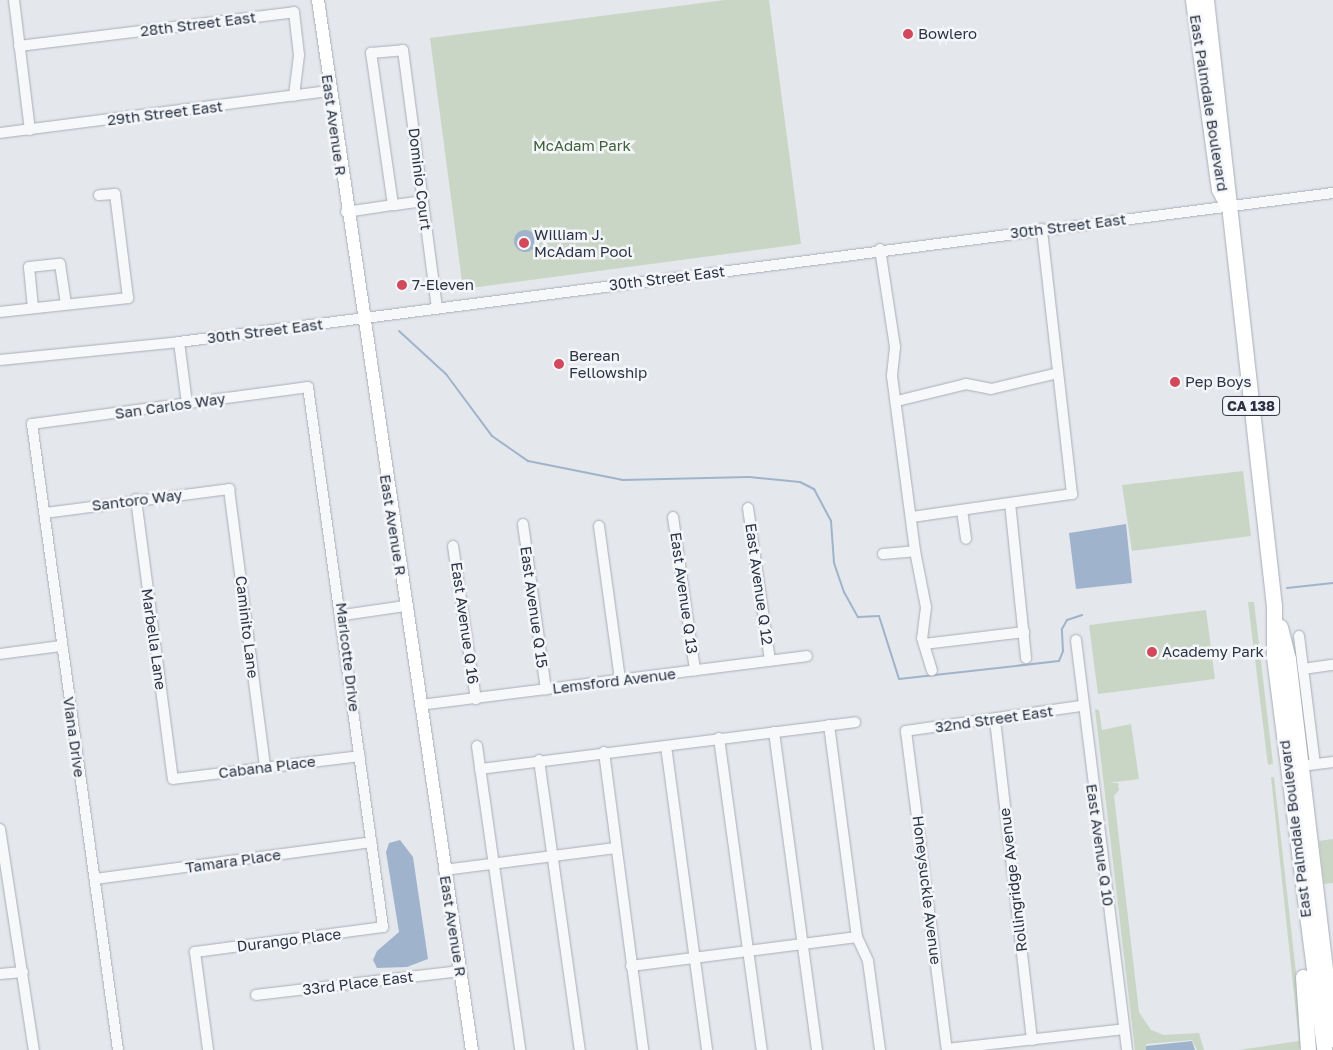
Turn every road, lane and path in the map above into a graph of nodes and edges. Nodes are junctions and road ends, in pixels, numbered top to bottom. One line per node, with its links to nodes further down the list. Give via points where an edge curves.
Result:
1 (14, 0): 5 (street)
2 (318, 0): 6 (main road, East Avenue R)
3 (1193, 0): 14 (highway, East Palmdale Boulevard / CA 138, via 1219,189)
4 (1206, 0): 14 (highway, East Palmdale Boulevard / CA 138, via 1230,185)
5 (19, 46): 7 (street, 28th Street East, via 294,12 299,55); 8 (street)
6 (329, 91): 7 (street, 29th Street East); 15 (main road, East Avenue R)
7 (294, 96): 8 (street, 29th Street East)
8 (30, 130): 9 (street, 29th Street East)
9 (0, 133)
10 (1333, 193): 14 (street, 30th Street East)
11 (99, 195): 18 (street, via 115,194 128,298)
12 (423, 201): 13 (street); 13 (street, Dominio Court, via 403,50 371,54); 20 (street, Dominio Court)
13 (393, 205): 15 (street)
14 (1227, 205): 16 (street, 30th Street East); 45 (highway, East Palmdale Boulevard / CA 138)
15 (346, 212): 22 (main road, East Avenue R)
16 (1042, 230): 17 (street, 30th Street East); 25 (street)
17 (880, 249): 20 (street, 30th Street East); 27 (street, via 895,347 892,376)
18 (66, 304): 19 (street); 19 (street, via 60,264 29,268)
19 (33, 308): 21 (street)
20 (437, 308): 22 (street, 30th Street East)
21 (0, 312)
22 (362, 318): 23 (street, 30th Street East); 44 (main road, East Avenue R)
23 (179, 342): 24 (street, 30th Street East); 28 (street)
24 (0, 360)
25 (1058, 373): 27 (street, via 991,389 966,384); 32 (street, via 1072,494)
26 (308, 386): 28 (street, San Carlos Way); 46 (street, Maricotte Drive)
27 (897, 401): 37 (street)
28 (187, 404): 29 (street, San Carlos Way)
29 (32, 424): 35 (street, Viana Drive)
30 (229, 489): 31 (street, Santoro Way); 79 (street, Caminito Lane)
31 (136, 499): 35 (street, Santoro Way); 82 (street, Marbella Lane)
32 (1010, 503): 34 (street); 47 (street)
33 (748, 508): 55 (street, East Avenue Q 12)
34 (962, 510): 37 (street); 40 (street)
35 (45, 513): 51 (street, Viana Drive)
36 (673, 517): 59 (street, East Avenue Q 13)
37 (912, 517): 42 (street)
38 (523, 524): 62 (street, East Avenue Q 15)
39 (599, 526): 61 (street)
40 (966, 539)
41 (453, 546): 63 (street, East Avenue Q 16)
42 (914, 551): 43 (street); 50 (street, via 926,607)
43 (883, 554)
44 (405, 606): 46 (street); 64 (main road, East Avenue R)
45 (1274, 606): 56 (highway, East Palmdale Boulevard); 78 (highway, East Palmdale Boulevard / CA 138, via 1288,659)
46 (343, 615): 75 (street, Maricotte Drive)
47 (1024, 632): 50 (street, via 976,634); 54 (street)
48 (1299, 636): 58 (street)
49 (1076, 640): 65 (street, East Avenue Q 10)
50 (924, 644): 60 (street)
51 (61, 646): 52 (street); 89 (street, Viana Drive)
52 (0, 654)
53 (808, 656): 55 (street, Lemsford Avenue)
54 (1026, 658)
55 (770, 660): 59 (street, Lemsford Avenue)
56 (1275, 662): 81 (highway, via 1270,694); 90 (highway, East Palmdale Boulevard)
57 (1333, 665): 58 (street)
58 (1303, 669): 78 (street)
59 (695, 670): 61 (street, Lemsford Avenue)
60 (932, 670)
61 (620, 680): 62 (street, Lemsford Avenue)
62 (546, 689): 63 (street, Lemsford Avenue)
63 (476, 699): 64 (street, Lemsford Avenue)
64 (420, 705): 88 (main road, East Avenue R)
65 (1081, 706): 66 (street, 32nd Street East); 101 (street, East Avenue Q 10)
66 (995, 720): 69 (street, 32nd Street East); 103 (street, Rollingridge Avenue)
67 (855, 722): 68 (street)
68 (829, 725): 70 (street); 92 (street)
69 (906, 731): 105 (street, Honeysuckle Avenue)
70 (774, 732): 71 (street); 93 (street)
71 (719, 738): 73 (street); 94 (street)
72 (477, 746): 80 (street)
73 (666, 746): 74 (street); 95 (street)
74 (604, 752): 76 (street); 85 (street)
75 (360, 756): 79 (street, Cabana Place); 84 (street, Maricotte Drive)
76 (539, 760): 80 (street); 86 (street)
77 (1333, 762): 78 (street)
78 (1308, 765): 102 (highway, East Palmdale Boulevard / CA 138)
79 (265, 766): 82 (street, Cabana Place)
80 (480, 769): 87 (street)
81 (1279, 769)
82 (173, 779)
83 (0, 829): 98 (street)
84 (372, 842): 89 (street, Tamara Place); 91 (street, Maricotte Drive)
85 (616, 848): 86 (street); 96 (street)
86 (552, 856): 87 (street); 111 (street)
87 (493, 864): 88 (street); 110 (street)
88 (444, 870): 97 (main road, East Avenue R)
89 (94, 879): 107 (street, Viana Drive)
90 (1302, 886): 118 (highway, via 1297,904); 119 (highway, East Palmdale Boulevard)
91 (384, 927): 108 (street, Durango Place, via 194,952)
92 (857, 937): 93 (street); 116 (street, via 868,961)
93 (803, 944): 94 (street); 115 (street)
94 (749, 951): 95 (street); 114 (street)
95 (695, 958): 96 (street); 113 (street)
96 (632, 966): 112 (street)
97 (460, 970): 100 (street, 33rd Place East); 109 (main road, East Avenue R)
98 (22, 972): 99 (street); 106 (street)
99 (0, 974)
100 (256, 995)
101 (1124, 1029): 103 (street); 117 (street, East Avenue Q 10)
102 (1333, 1039)
103 (1032, 1040): 105 (street)
104 (1333, 1045): 120 (highway)
105 (947, 1049)
106 (34, 1050)
107 (118, 1050)
108 (208, 1050)
109 (472, 1050)
110 (520, 1050)
111 (580, 1050)
112 (643, 1050)
113 (707, 1050)
114 (762, 1050)
115 (818, 1050)
116 (880, 1050)
117 (1127, 1050)
118 (1308, 1050)
119 (1324, 1050)
120 (1332, 1050)

